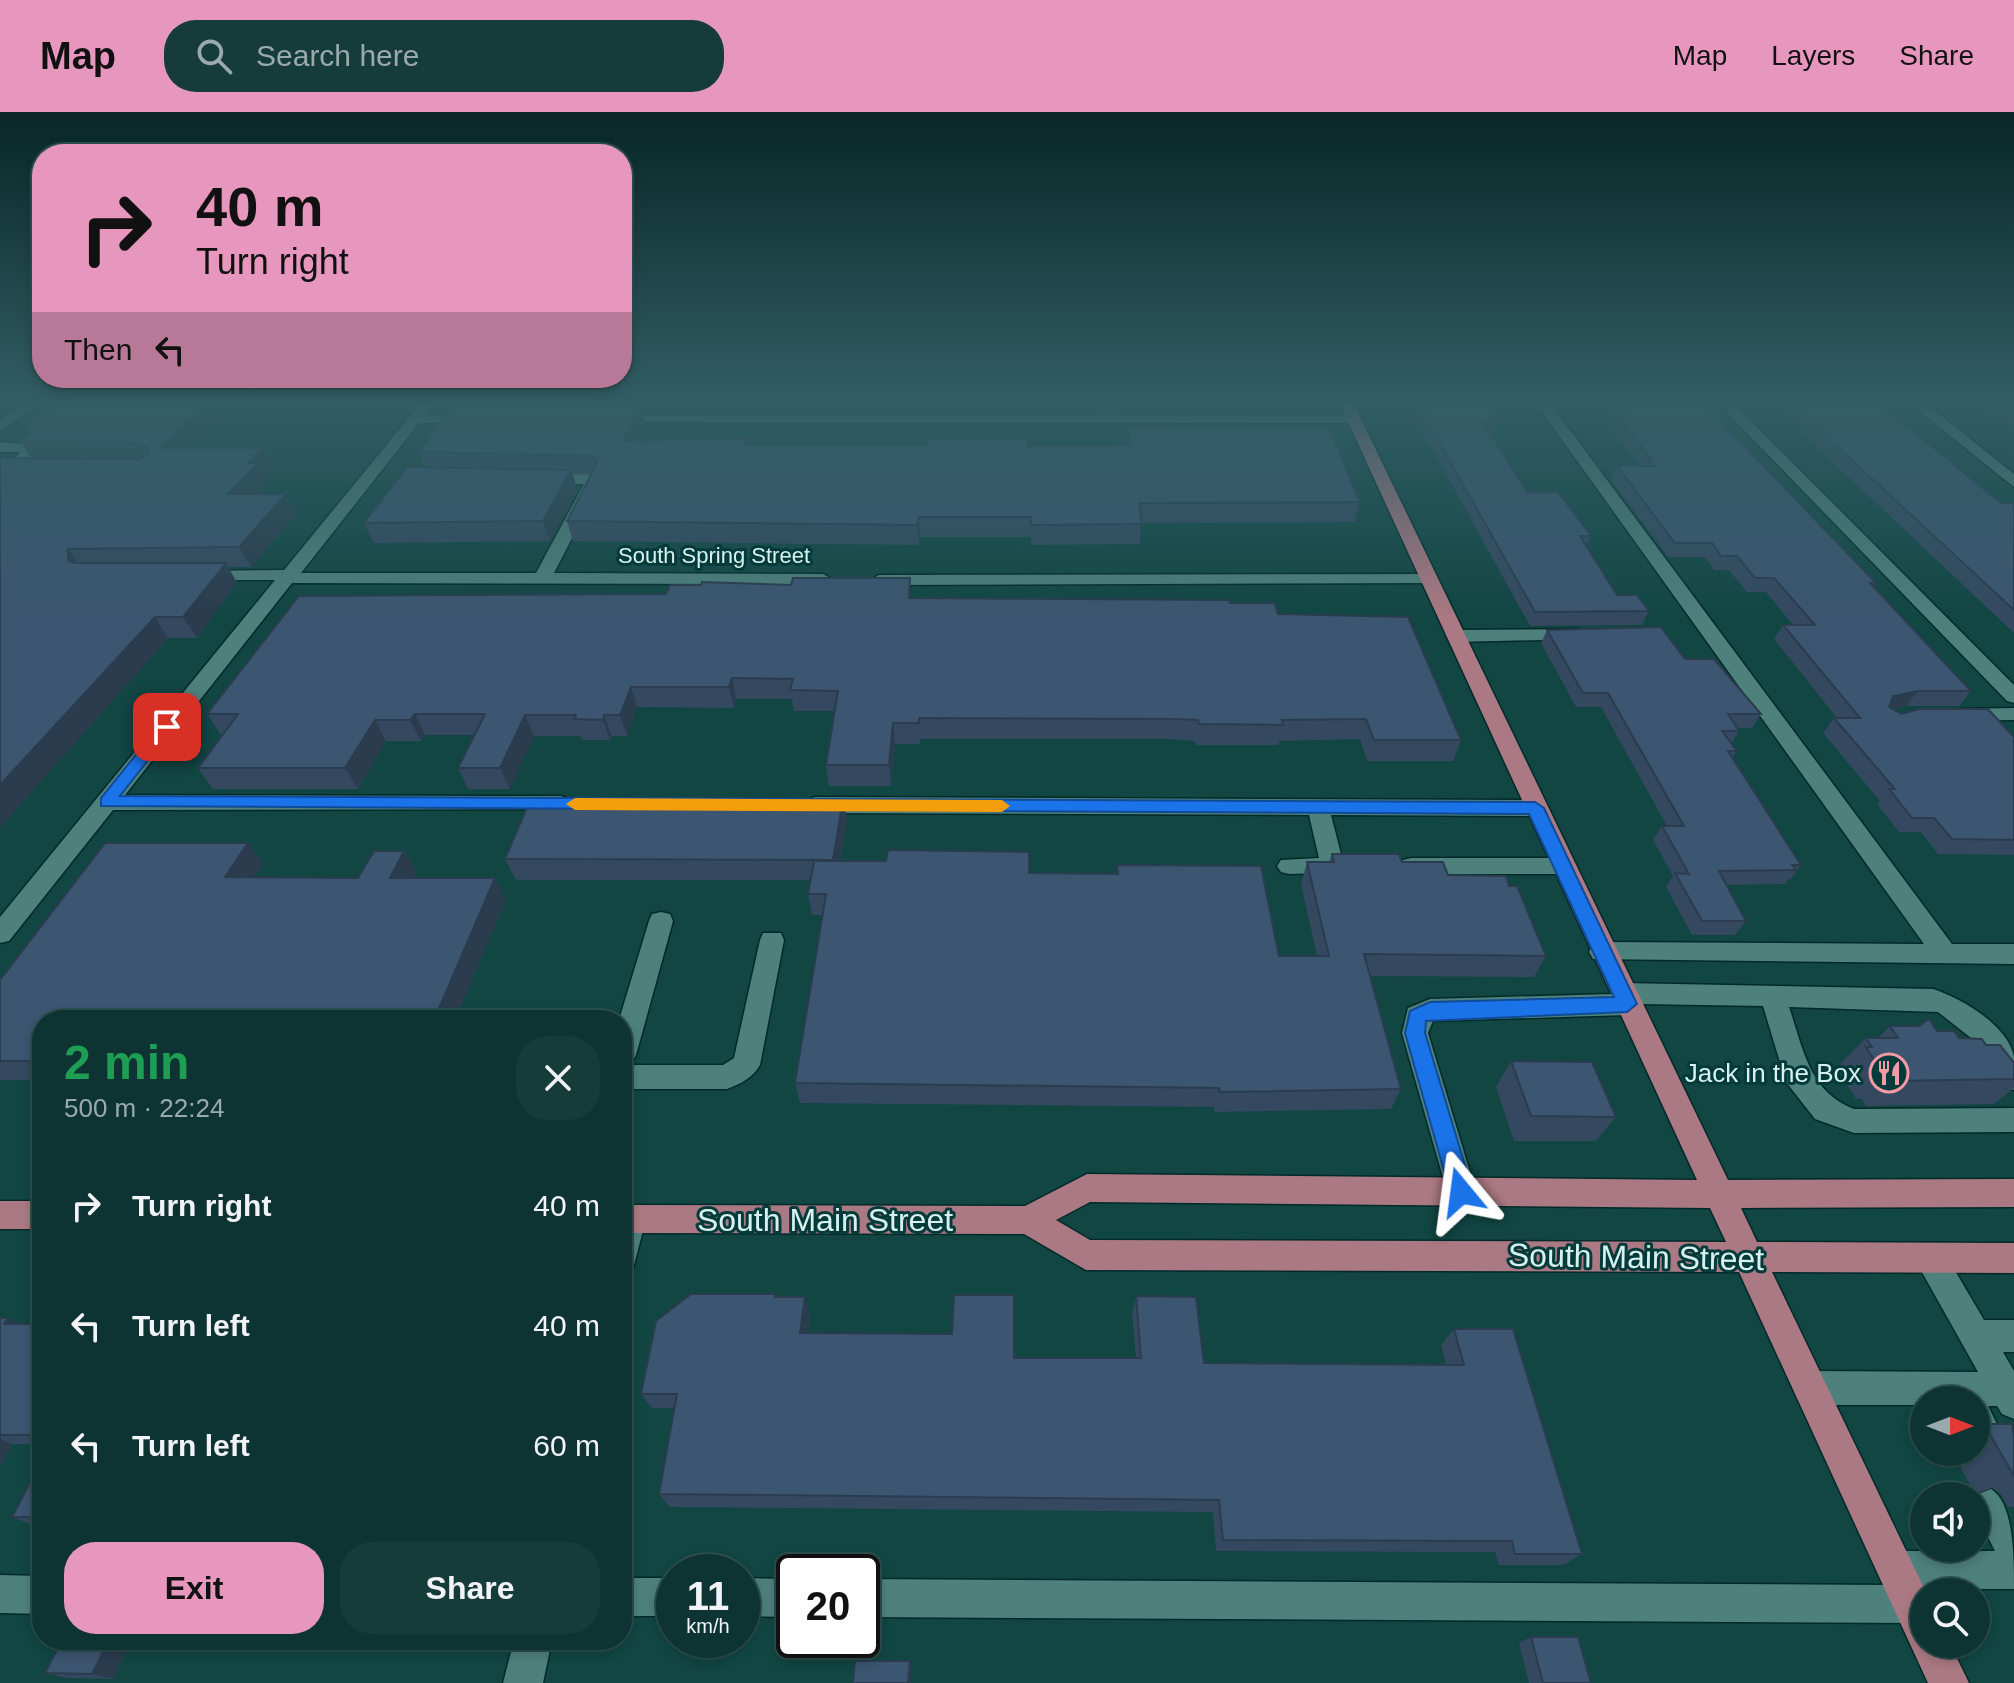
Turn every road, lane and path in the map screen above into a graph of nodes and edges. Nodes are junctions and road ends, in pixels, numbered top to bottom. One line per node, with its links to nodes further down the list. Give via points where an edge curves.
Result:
1 (373, 471): 5 (street)
2 (1379, 471): 11 (main road)
3 (1593, 471): 31 (street)
4 (1792, 471): 16 (street)
5 (368, 478): 6 (street); 9 (street)
6 (394, 478)
7 (527, 479): 10 (street, via 592,481)
8 (182, 575): 9 (street, South Spring Street)
9 (288, 577): 10 (street, South Spring Street); 19 (street)
10 (542, 579): 12 (street, South Spring Street)
11 (1429, 579): 13 (street, via 1112,588 946,588); 15 (main road)
12 (837, 580)
13 (867, 580)
14 (1603, 634): 15 (street)
15 (1455, 636): 23 (main road)
16 (2014, 697)
17 (2014, 714): 18 (street)
18 (1937, 715)
19 (107, 802): 20 (street); 28 (street)
20 (585, 804)
21 (792, 805): 22 (street)
22 (1318, 807): 23 (street); 25 (street)
23 (1535, 808): 26 (main road)
24 (1289, 866): 25 (street)
25 (1333, 866): 26 (street)
26 (1562, 866): 30 (main road)
27 (661, 921): 35 (street)
28 (0, 934)
29 (772, 940): 36 (street, via 746,1065 727,1077)
30 (1602, 952): 31 (street); 34 (main road)
31 (1945, 954): 32 (street)
32 (2014, 954)
33 (1773, 996): 34 (street); 37 (street, via 1947,1003 1974,1021); 38 (street, via 1800,1082 1825,1110 1854,1121)
34 (1625, 999): 39 (street, via 1430,1010 1417,1016 1415,1033); 40 (main road)
35 (632, 1021)
36 (632, 1077)
37 (2014, 1078)
38 (2014, 1120)
39 (1461, 1192): 40 (main road, South Main Street); 45 (main road, South Main Street, via 1087,1188)
40 (1717, 1193): 41 (main road, South Main Street); 48 (main road)
41 (2014, 1193)
42 (0, 1215): 43 (main road)
43 (32, 1215)
44 (632, 1219): 45 (main road, South Main Street)
45 (1028, 1220): 48 (main road, South Main Street, via 1086,1255)
46 (1930, 1258): 47 (main road, South Main Street); 48 (main road, South Main Street); 49 (street)
47 (2014, 1258)
48 (1750, 1259): 52 (main road)
49 (1976, 1336): 50 (street); 51 (street)
50 (2014, 1336)
51 (2007, 1381)
52 (1810, 1388): 53 (street); 56 (main road)
53 (1910, 1400)
54 (1991, 1507): 55 (street)
55 (2014, 1550)
56 (1896, 1570): 57 (street); 63 (main road)
57 (2014, 1570)
58 (0, 1594): 59 (street)
59 (32, 1595)
60 (632, 1597): 61 (street)
61 (656, 1597)
62 (880, 1598): 64 (street)
63 (1910, 1600)
64 (1910, 1617)
65 (531, 1650): 67 (street)
66 (1937, 1658): 68 (main road)
67 (523, 1683)
68 (1949, 1683)

